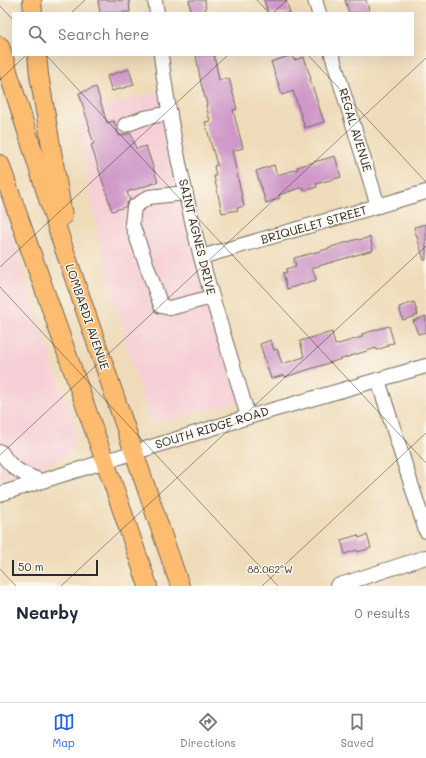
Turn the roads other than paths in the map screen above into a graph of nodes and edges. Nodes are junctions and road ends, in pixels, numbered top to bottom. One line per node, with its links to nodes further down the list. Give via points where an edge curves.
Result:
1 (32, 0): 4 (main road)
2 (155, 0): 5 (street)
3 (315, 0): 6 (street)
4 (33, 12)
5 (157, 12)
6 (319, 12)
7 (0, 46): 17 (main road, LOMBARDI AVENUE)
8 (37, 56): 17 (main road, via 63,212)
9 (162, 56): 11 (street, SAINT AGNES DRIVE)
10 (332, 56): 16 (street, REGAL AVENUE)
11 (170, 113): 12 (street); 15 (street, SAINT AGNES DRIVE)
12 (125, 125)
13 (1, 168): 24 (main road)
14 (426, 192): 16 (street, BRIQUELET STREET)
15 (186, 193): 18 (street, SAINT AGNES DRIVE); 19 (street, via 149,197 134,206 132,224 161,306 170,308)
16 (378, 206): 18 (street, BRIQUELET STREET)
17 (62, 240): 23 (main road, LOMBARDI AVENUE)
18 (201, 257): 19 (street, SAINT AGNES DRIVE)
19 (212, 297): 22 (street, SAINT AGNES DRIVE)
20 (426, 366): 21 (street, SOUTH RIDGE ROAD)
21 (378, 380): 22 (street, SOUTH RIDGE ROAD); 28 (street)
22 (248, 417): 23 (street, SOUTH RIDGE ROAD)
23 (134, 452): 24 (street, SOUTH RIDGE ROAD); 31 (main road, LOMBARDI AVENUE)
24 (105, 462): 26 (street, SOUTH RIDGE ROAD); 30 (main road)
25 (0, 467): 26 (street, via 2,452 14,468)
26 (41, 481): 27 (street, SOUTH RIDGE ROAD)
27 (0, 494)
28 (426, 531)
29 (426, 558): 32 (street)
30 (148, 586)
31 (180, 586)
32 (337, 586)

